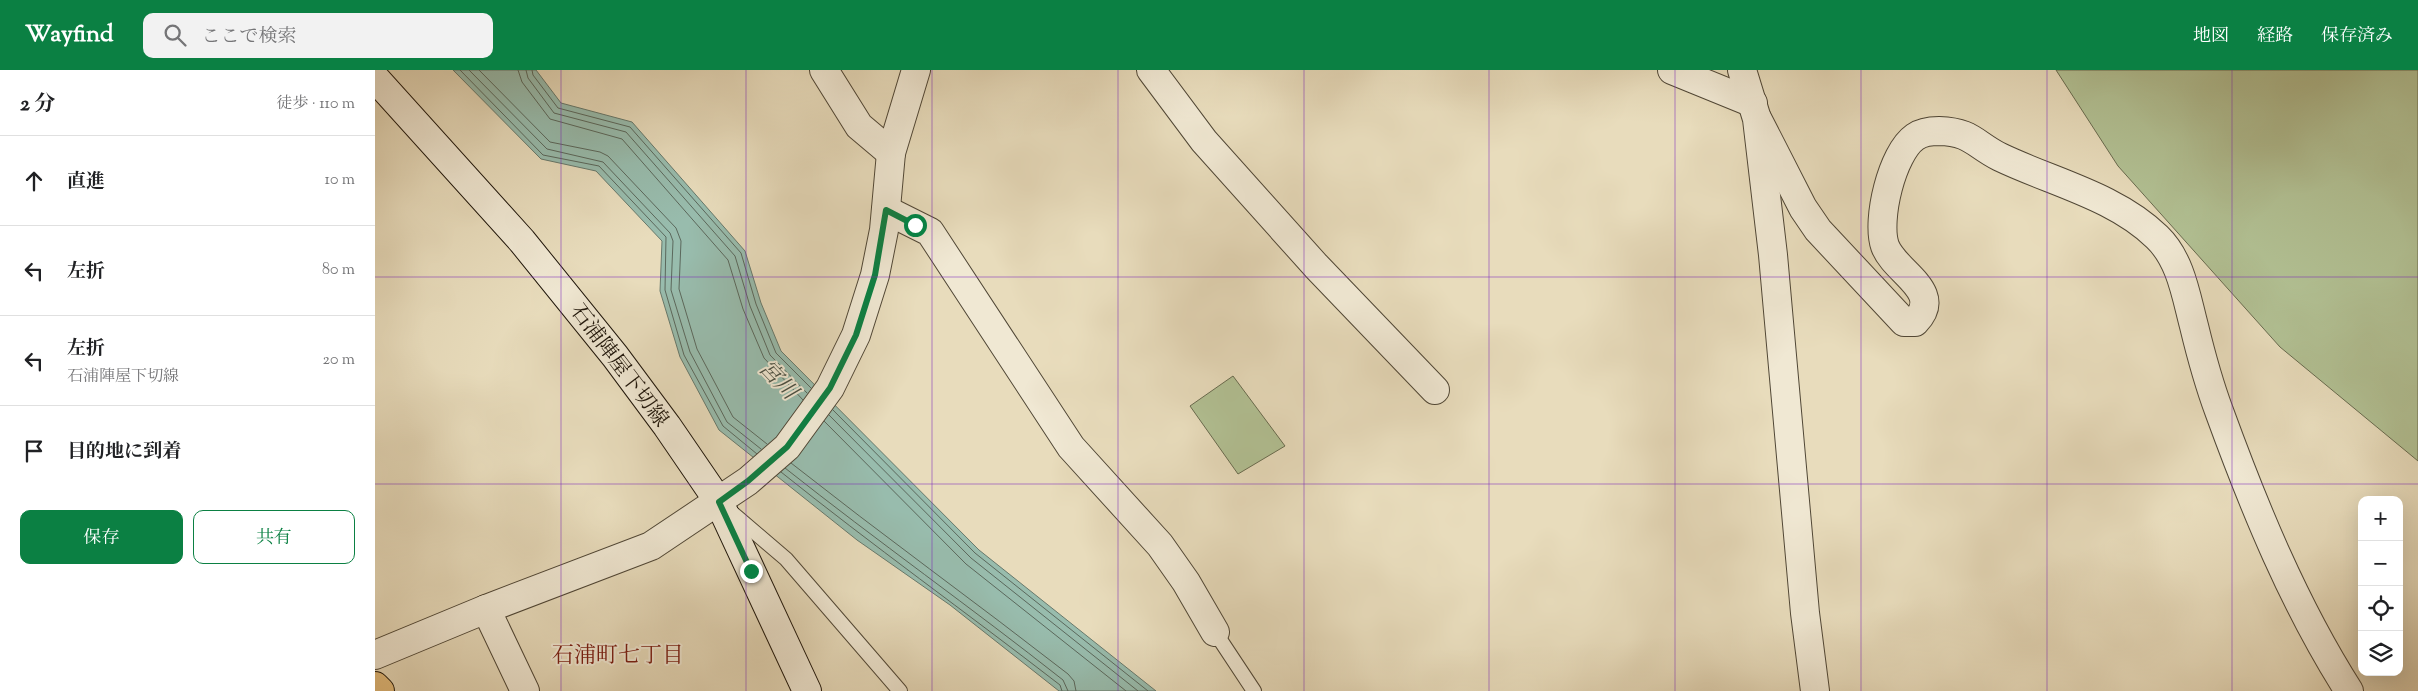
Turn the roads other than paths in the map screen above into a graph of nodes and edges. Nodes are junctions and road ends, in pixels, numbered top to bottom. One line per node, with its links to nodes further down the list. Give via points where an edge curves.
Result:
1 (824, 70): 8 (street, via 859,126)
2 (916, 70): 8 (street)
3 (1151, 70): 10 (street, via 1204,141 1316,266)
4 (1672, 70): 7 (street)
5 (1742, 70): 7 (street)
6 (375, 78): 11 (street, 石浦陣屋下切線, via 522,241 609,348)
7 (1755, 111): 21 (street, via 1773,254); 22 (street, via 1803,208 1818,230 1904,322 1915,322 1921,316 1926,307 1924,294 1885,248 1885,199 1905,147 1929,131 1957,132 1971,137 1996,155 2035,174 2101,199 2157,237 2170,251 2180,276 2218,409 2261,517 2295,594)
8 (891, 153): 9 (street)
9 (886, 210): 11 (street, via 875,275 856,335 830,388 787,447); 13 (street, via 929,232 1071,447 1160,545)
10 (1435, 390)
11 (719, 502): 12 (street, via 651,546); 18 (street, 石浦陣屋下切線); 19 (lane, via 786,559)
12 (486, 609): 14 (street); 17 (street)
13 (1215, 632): 20 (lane)
14 (375, 655)
15 (375, 686): 16 (highway)
16 (380, 691)
17 (525, 691)
18 (807, 691)
19 (900, 691)
20 (1254, 691)
21 (1815, 691)
22 (2349, 691)

